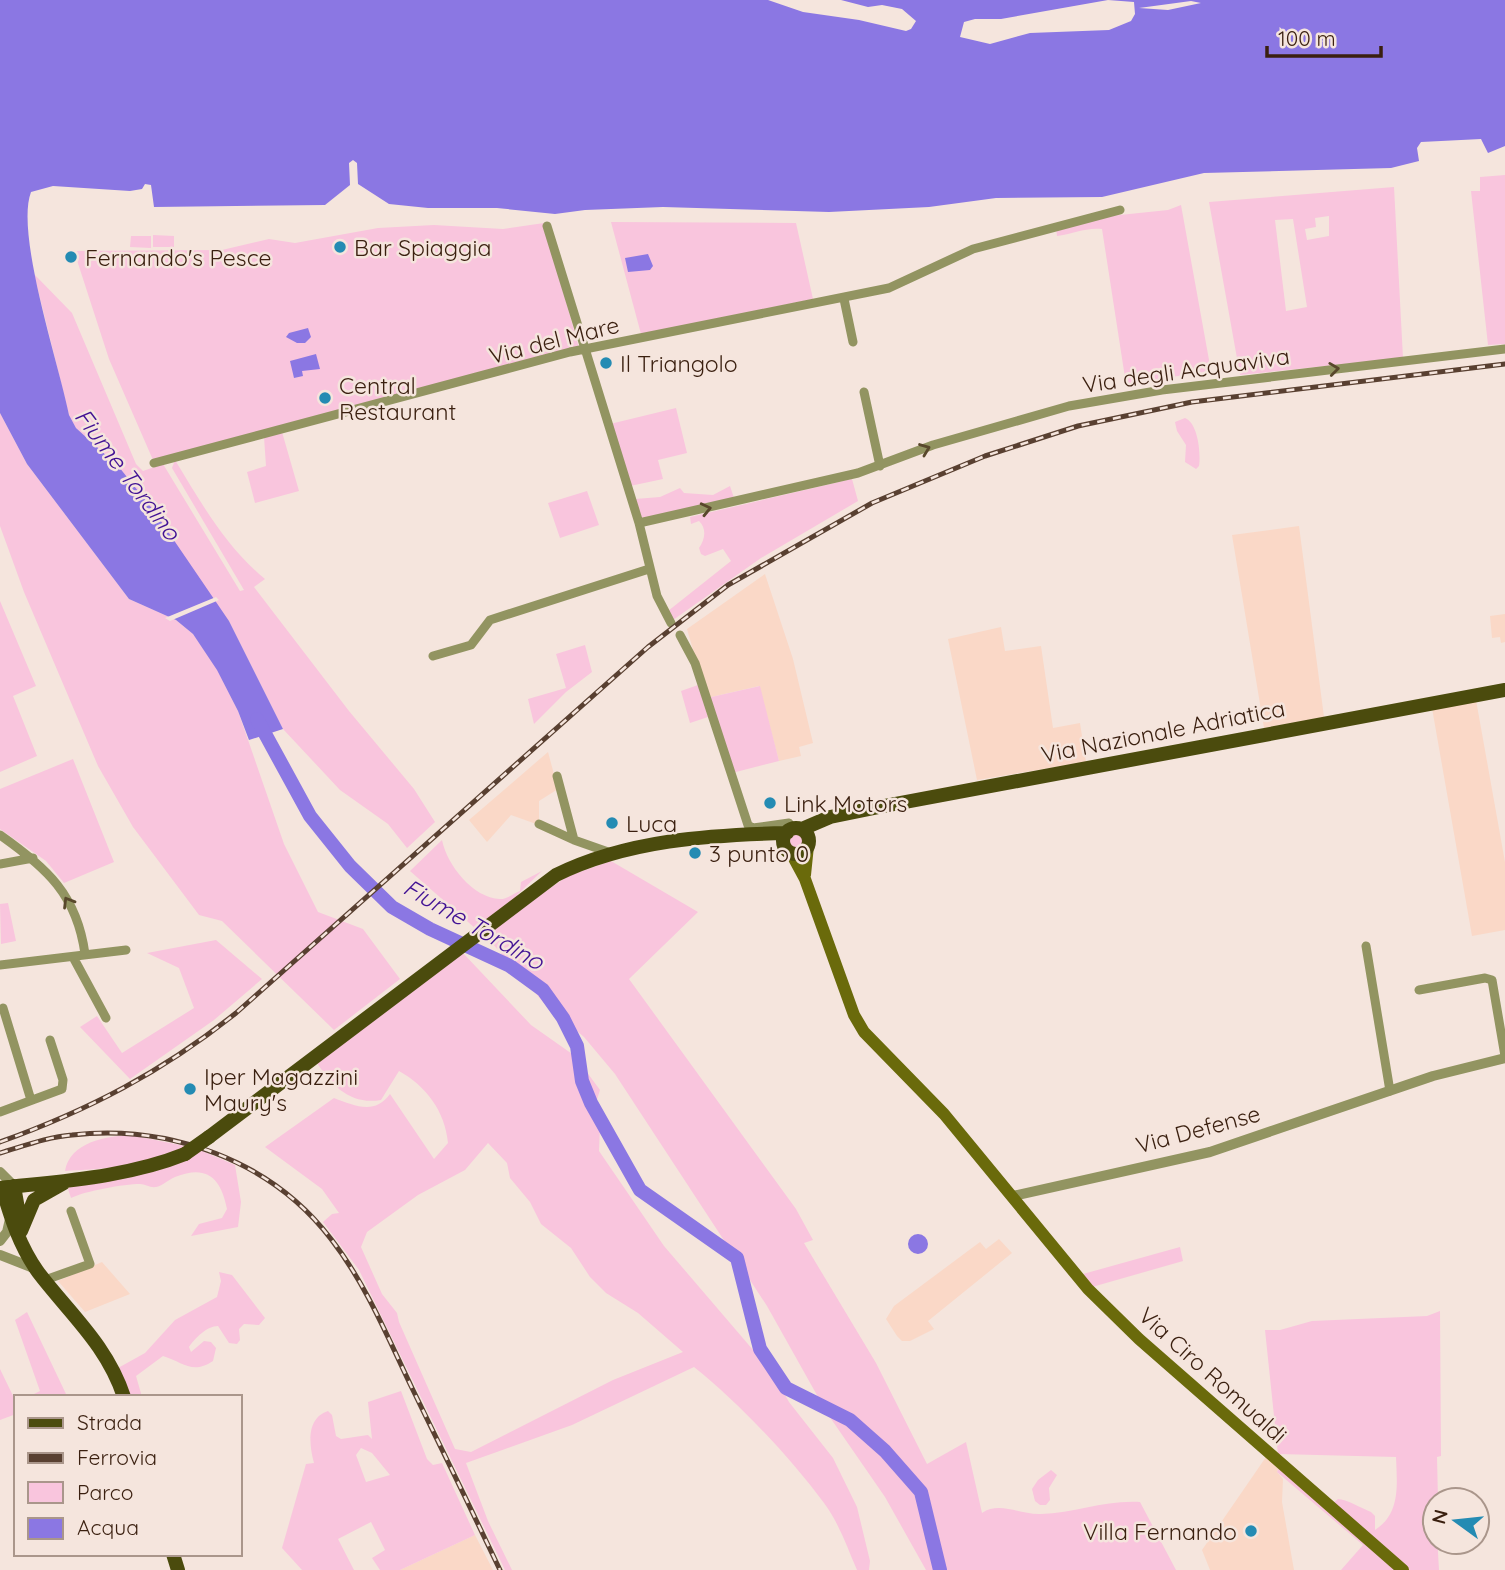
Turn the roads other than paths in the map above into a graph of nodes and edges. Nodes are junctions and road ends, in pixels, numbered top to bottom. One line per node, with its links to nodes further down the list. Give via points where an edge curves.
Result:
1 (1120, 210): 3 (street, Via del Mare, via 972,248 889,288)
2 (547, 226): 5 (street)
3 (844, 299): 4 (street); 5 (street, Via del Mare)
4 (853, 342)
5 (583, 349): 8 (street, Via del Mare); 10 (street)
6 (1505, 349): 9 (street, Via degli Acquaviva, one-way to 6, via 944,442 1069,406 1162,390)
7 (864, 393): 9 (street)
8 (154, 463)
9 (880, 466): 10 (street, Via degli Acquaviva, one-way to 9)
10 (639, 523): 11 (street)
11 (649, 569): 12 (street); 14 (street, via 490,620 471,645)
12 (671, 623)
13 (680, 635): 20 (street, via 695,663 748,825 789,823)
14 (433, 656)
15 (1505, 690): 20 (main road, Via Nazionale Adriatica, via 830,817)
16 (557, 776): 21 (street)
17 (539, 824): 21 (street)
18 (752, 834): 20 (main road); 23 (main road); 24 (main road, via 664,842)
19 (0, 835): 22 (street)
20 (799, 836): 23 (main road, via 799,853); 23 (main road, via 783,842); 27 (main road)
21 (574, 840): 24 (street)
22 (15, 846): 25 (street); 26 (street)
23 (790, 852): 27 (main road, Via Ciro Romualdi)
24 (606, 855): 42 (main road, bridge, via 556,875 185,1154 128,1171)
25 (33, 858): 26 (street); 30 (street, one-way to 25, via 81,927 69,900)
26 (3, 863)
27 (805, 878): 44 (main road, Via Ciro Romualdi, via 864,1032 944,1114)
28 (1366, 946): 38 (street)
29 (126, 950): 30 (street)
30 (85, 954): 31 (street)
31 (73, 957): 32 (street); 35 (street)
32 (0, 965)
33 (1419, 990): 37 (street, Via Defense, via 1492,980)
34 (3, 1008): 39 (street)
35 (106, 1018)
36 (50, 1040): 39 (street, via 64,1085)
37 (1505, 1057): 38 (street, Via Defense)
38 (1390, 1091): 44 (street, Via Defense, via 1210,1152)
39 (31, 1100): 40 (street)
40 (0, 1112)
41 (0, 1172): 43 (street)
42 (69, 1179): 43 (main road); 47 (main road, via 34,1200)
43 (4, 1186): 46 (main road); 47 (main road)
44 (1013, 1196): 52 (main road, Via Ciro Romualdi, via 1088,1289 1139,1339)
45 (71, 1211): 50 (street, via 90,1264)
46 (5, 1213): 47 (main road); 48 (street, via 7,1232)
47 (22, 1238): 48 (street); 49 (street); 50 (main road)
48 (0, 1242)
49 (0, 1255): 50 (street)
50 (41, 1274): 51 (main road, via 100,1344)
51 (123, 1395)
52 (1403, 1570)

